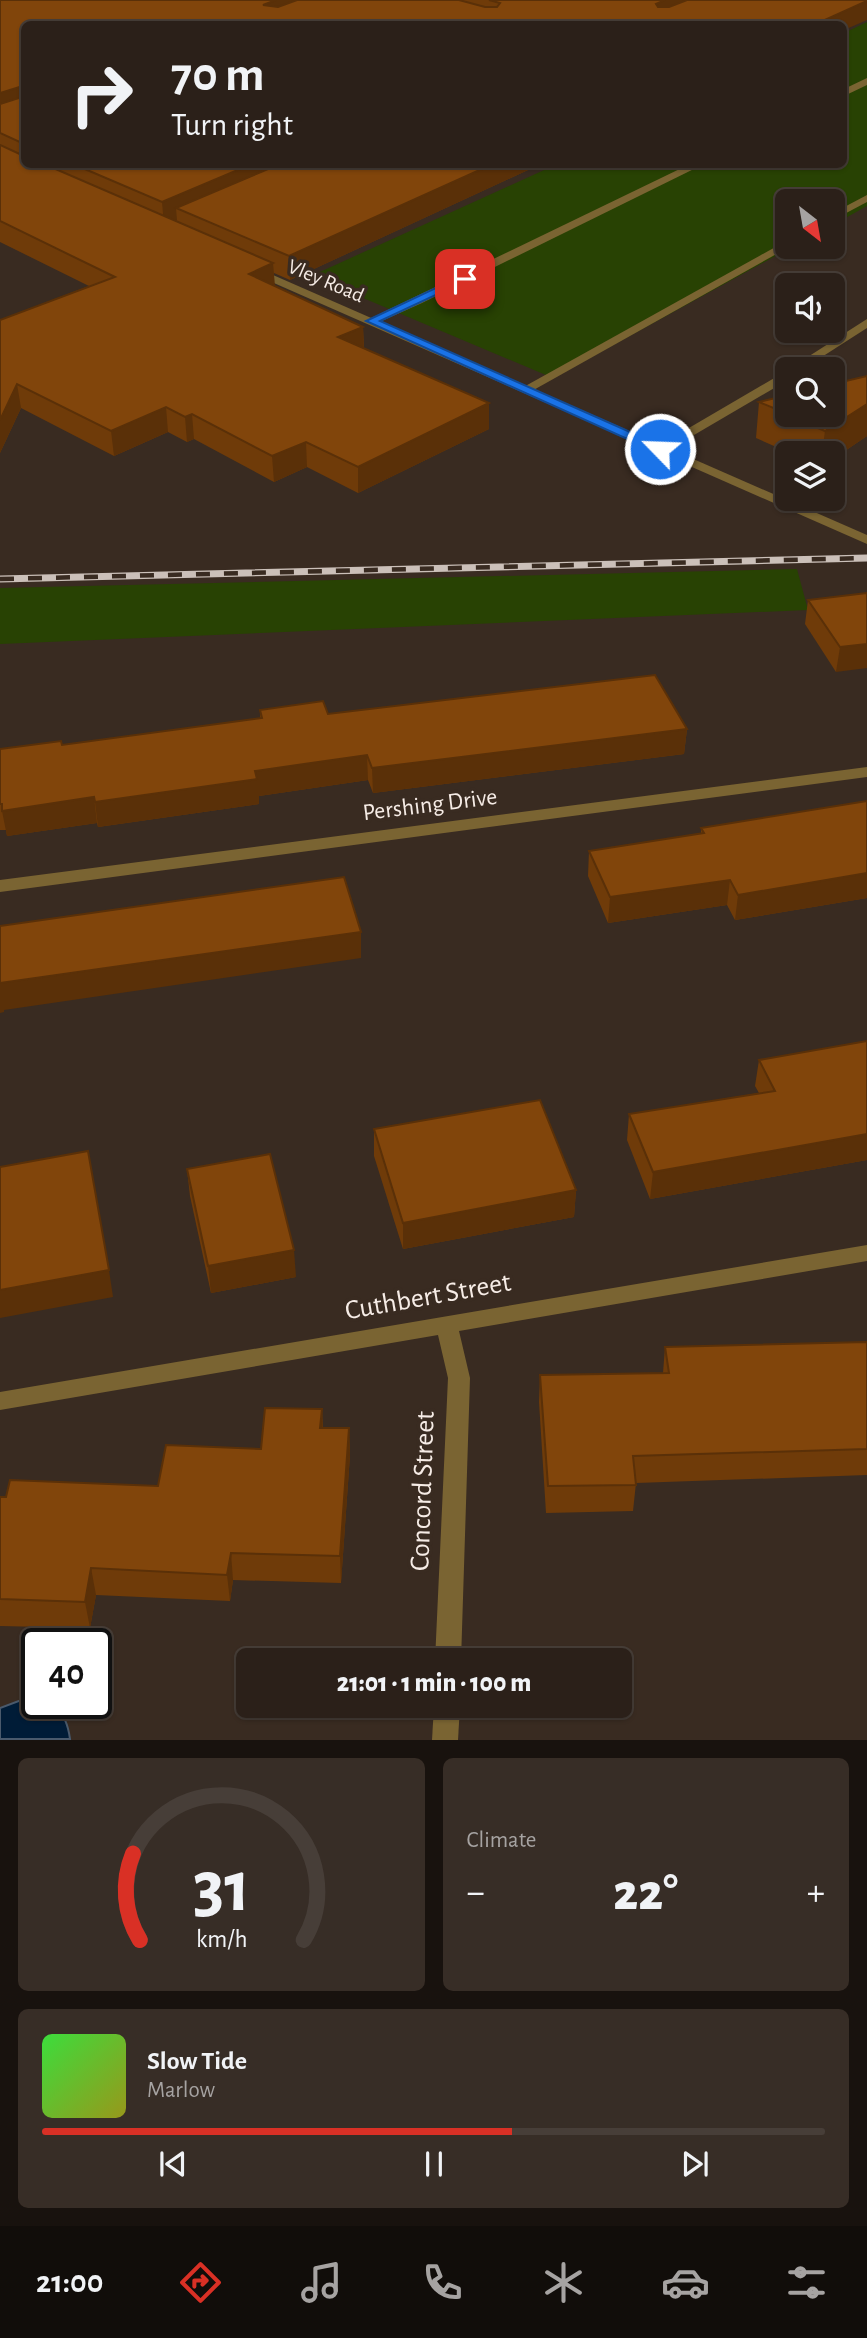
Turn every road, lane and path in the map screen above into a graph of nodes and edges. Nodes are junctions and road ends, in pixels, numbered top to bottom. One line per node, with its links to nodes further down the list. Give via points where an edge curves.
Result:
1 (867, 81): 2 (street)
2 (847, 91)
3 (691, 168): 8 (street)
4 (867, 198): 5 (street)
5 (845, 210)
6 (775, 250): 12 (street)
7 (244, 266): 8 (street, Vley Road)
8 (371, 321): 12 (street, Vley Road)
9 (867, 323): 10 (street)
10 (815, 357)
11 (775, 382): 13 (street)
12 (526, 390): 13 (street, Vley Road)
13 (660, 449): 14 (street, Vley Road)
14 (867, 540)
15 (867, 772): 16 (street, Pershing Drive)
16 (0, 886)
17 (867, 1253): 18 (street, Cuthbert Street)
18 (446, 1324): 19 (street, Cuthbert Street); 20 (street, Concord Street, via 459,1378)
19 (0, 1401)
20 (449, 1648)
21 (446, 1718): 22 (street)
22 (445, 1740)

